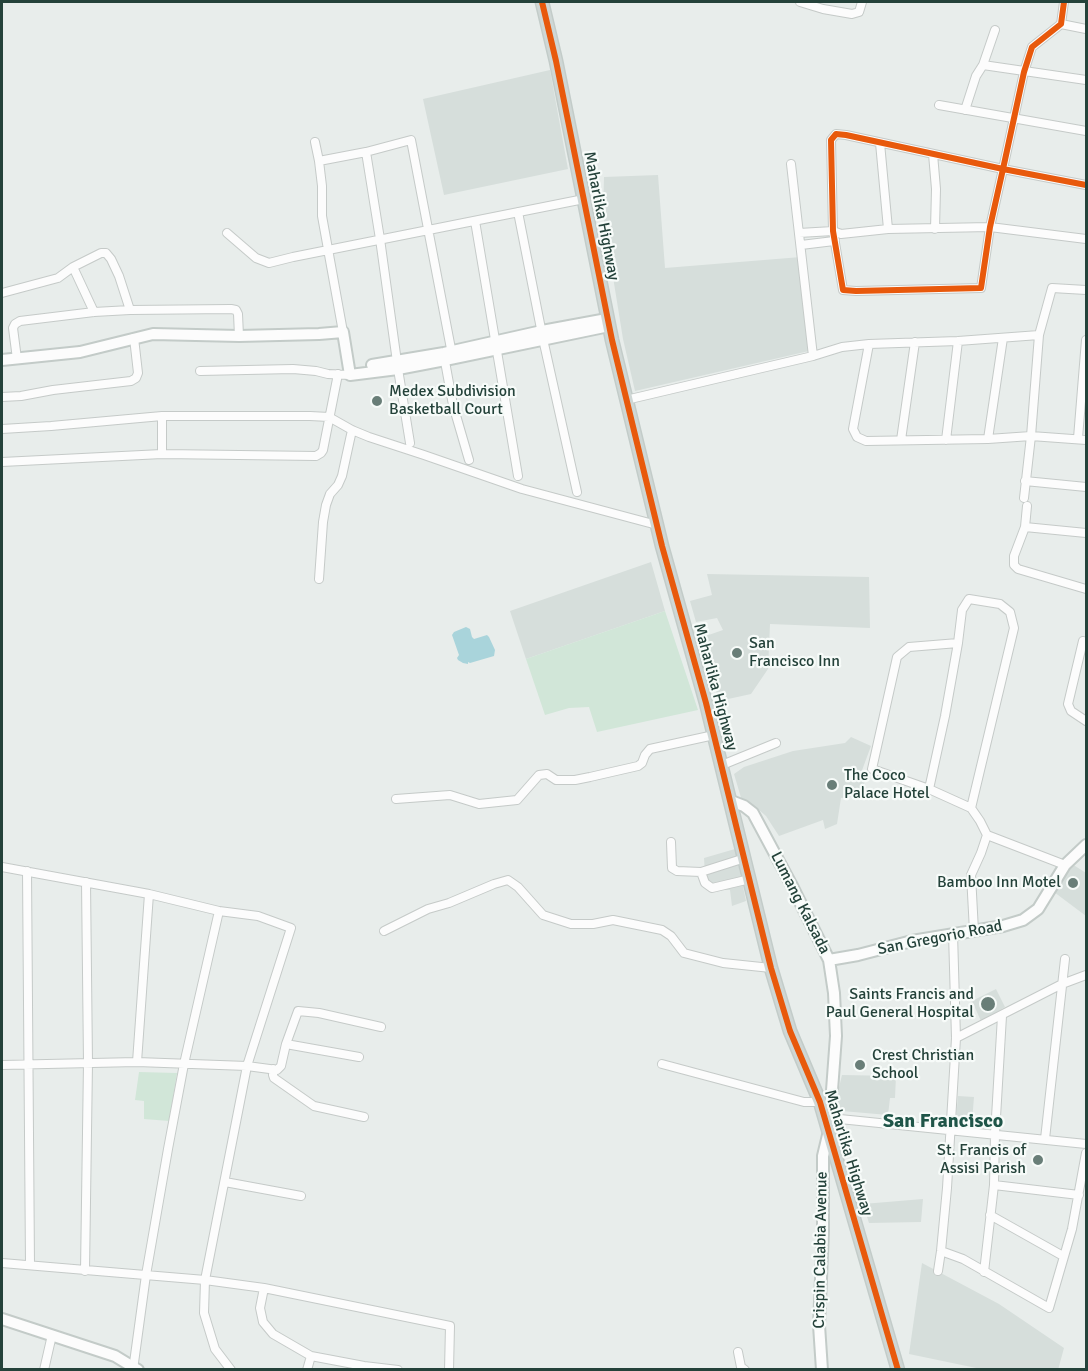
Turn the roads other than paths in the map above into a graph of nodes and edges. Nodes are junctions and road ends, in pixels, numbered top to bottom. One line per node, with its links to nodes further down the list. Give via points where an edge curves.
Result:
1 (542, 2): 23 (main road, Maharlika Highway)
2 (800, 2): 3 (street, via 852,14 859,12)
3 (862, 2)
4 (1065, 2): 5 (street)
5 (1061, 24): 6 (street); 9 (street, via 1032,47)
6 (1086, 29)
7 (995, 30): 8 (street)
8 (983, 65): 9 (street); 12 (street)
9 (1024, 72): 10 (street); 13 (street)
10 (1086, 80)
11 (939, 105): 12 (street)
12 (965, 110): 13 (street)
13 (1014, 118): 14 (street); 21 (street)
14 (1086, 131)
15 (315, 142): 19 (street)
16 (880, 143): 18 (street); 27 (street); 30 (street, via 836,134 831,140)
17 (366, 152): 19 (street); 29 (street, via 411,140); 34 (street)
18 (933, 154): 21 (street); 28 (street)
19 (319, 161): 38 (street, via 322,216)
20 (791, 164): 32 (street)
21 (1003, 169): 22 (street); 26 (street)
22 (1086, 185)
23 (584, 199): 24 (street); 44 (main road, Maharlika Highway)
24 (518, 212): 25 (street); 46 (street)
25 (475, 221): 29 (street); 55 (street)
26 (990, 227): 28 (street); 35 (street); 36 (street, via 981,288 843,290)
27 (888, 229): 28 (street); 33 (street)
28 (935, 229)
29 (429, 230): 34 (street); 56 (street)
30 (833, 231): 32 (street); 33 (street); 36 (street)
31 (227, 233): 38 (street, via 269,264)
32 (799, 233): 37 (street)
33 (841, 234): 36 (street)
34 (380, 239): 38 (street); 60 (street)
35 (1086, 239)
36 (834, 241): 37 (street)
37 (801, 245): 57 (street)
38 (329, 250): 45 (street)
39 (74, 267): 41 (street, via 58,278); 42 (street, via 106,253 119,276); 43 (street)
40 (1086, 290): 47 (street, via 1052,288)
41 (2, 293)
42 (130, 310): 43 (street); 48 (street, via 236,310)
43 (94, 312): 58 (street, via 15,324)
44 (608, 322): 46 (street); 64 (main road, Maharlika Highway)
45 (343, 332): 48 (street); 62 (street)
46 (542, 335): 55 (street); 81 (street)
47 (1040, 335): 50 (street); 69 (street)
48 (239, 336): 49 (street, via 153,334)
49 (134, 338): 58 (street, via 80,352); 63 (street, via 138,373 131,381)
50 (1003, 338): 52 (street); 70 (street)
51 (1086, 340): 71 (street)
52 (958, 341): 53 (street); 73 (street)
53 (915, 342): 54 (street); 72 (street)
54 (869, 344): 57 (street); 72 (street, via 853,429 857,437 866,441)
55 (497, 345): 56 (street); 78 (street)
56 (448, 356): 60 (street); 76 (street, via 453,405)
57 (813, 356): 64 (street)
58 (17, 359): 59 (street)
59 (2, 360)
60 (397, 365): 62 (street); 74 (street)
61 (200, 371): 62 (street, via 293,369)
62 (345, 373): 66 (street)
63 (2, 397)
64 (626, 400): 82 (main road, Maharlika Highway)
65 (162, 416): 66 (street); 67 (street); 75 (street)
66 (329, 417): 68 (street); 75 (street, via 323,450 316,456)
67 (2, 429)
68 (352, 430): 82 (street, via 522,489); 85 (street, via 342,476 326,505)
69 (1031, 436): 70 (street); 71 (street); 79 (street)
70 (988, 439): 73 (street)
71 (1082, 439)
72 (901, 440): 73 (street)
73 (946, 440)
74 (410, 444)
75 (162, 454): 77 (street)
76 (469, 460)
77 (2, 462)
78 (518, 476)
79 (1025, 481): 80 (street); 83 (street)
80 (1086, 487)
81 (577, 492)
82 (657, 525): 90 (main road, Maharlika Highway)
83 (1025, 527): 84 (street); 86 (street, via 1014,565)
84 (1086, 533)
85 (319, 579)
86 (1086, 588)
87 (1083, 641): 89 (street, via 1068,704 1071,711)
88 (958, 643): 93 (street); 93 (street, via 909,647 897,657 875,750 872,769); 96 (street, via 962,610 969,599 1000,604 1010,612 1014,628)
89 (1086, 721)
90 (714, 735): 92 (main road, Maharlika Highway); 94 (street, via 650,749 638,766 575,780 539,775 517,800 479,804 450,795)
91 (776, 743): 92 (street)
92 (722, 765): 95 (main road, Maharlika Highway)
93 (928, 789): 96 (street)
94 (396, 799)
95 (731, 801): 100 (main road, Maharlika Highway); 113 (street, Lumang Kalsada, via 753,813)
96 (971, 808): 97 (street)
97 (987, 836): 101 (street); 110 (street, via 971,875)
98 (671, 842): 104 (street, via 672,868)
99 (1086, 845): 101 (street, San Gregorio Road)
100 (745, 858): 104 (street); 105 (main road, Maharlika Highway)
101 (1065, 865): 110 (street, San Gregorio Road, via 1038,909 1023,920)
102 (2, 867): 103 (street)
103 (27, 871): 106 (street); 127 (street)
104 (701, 872): 105 (street, via 705,884 712,888)
105 (750, 879): 114 (main road, Maharlika Highway)
106 (86, 882): 107 (street); 123 (street)
107 (149, 894): 108 (street); 122 (street)
108 (219, 911): 124 (street); 128 (street, via 258,916 291,928)
109 (384, 931): 114 (street, via 428,909 508,880 543,915 571,924 613,920 662,930 684,953)
110 (974, 931): 111 (street, San Gregorio Road)
111 (953, 933): 113 (street, San Gregorio Road); 119 (street)
112 (1065, 959): 116 (street)
113 (829, 960): 132 (street, Lumang Kalsada, via 836,1036)
114 (771, 969): 130 (main road, Maharlika Highway, via 790,1031)
115 (1086, 975): 116 (street)
116 (1062, 984): 117 (street); 135 (street)
117 (1002, 1016): 119 (street); 134 (street)
118 (381, 1028): 120 (street, via 298,1011)
119 (956, 1038): 133 (street)
120 (286, 1044): 121 (street); 129 (street, via 281,1066)
121 (359, 1057)
122 (137, 1062): 123 (street); 124 (street)
123 (87, 1063): 127 (street); 147 (street)
124 (184, 1064): 128 (street); 150 (street)
125 (662, 1064): 130 (street, via 804,1102)
126 (2, 1065): 127 (street)
127 (28, 1065): 146 (street)
128 (247, 1066): 129 (street); 138 (street)
129 (273, 1069): 131 (street, via 274,1078 314,1106)
130 (820, 1102): 132 (main road, Maharlika Highway)
131 (364, 1117)
132 (829, 1124): 133 (street); 164 (street, Crispin Calabia Avenue, via 823,1156 819,1325); 165 (main road, Maharlika Highway)
133 (951, 1130): 134 (street); 143 (street)
134 (995, 1134): 135 (street); 139 (street)
135 (1045, 1139): 136 (street)
136 (1086, 1144)
137 (1086, 1153): 140 (street)
138 (225, 1182): 141 (street); 151 (street)
139 (994, 1185): 140 (street); 142 (street)
140 (1079, 1195): 144 (street)
141 (301, 1196)
142 (990, 1215): 144 (street); 149 (street)
143 (941, 1251): 148 (street); 149 (street)
144 (1063, 1256): 149 (street, via 1048,1308)
145 (2, 1263): 146 (street)
146 (30, 1265): 147 (street)
147 (85, 1271): 150 (street)
148 (938, 1271)
149 (984, 1272)
150 (146, 1275): 151 (street); 157 (street)
151 (205, 1280): 152 (street); 159 (street, via 204,1313 215,1349)
152 (264, 1288): 156 (street, via 262,1322 273,1334); 162 (street, via 450,1326)
153 (2, 1319): 154 (street)
154 (52, 1335): 157 (street, via 115,1356); 158 (street)
155 (738, 1352): 163 (street)
156 (311, 1356): 160 (street); 161 (street)
157 (135, 1369)
158 (44, 1370)
159 (231, 1370)
160 (307, 1370)
161 (398, 1370)
162 (449, 1370)
163 (745, 1370)
164 (822, 1370)
165 (898, 1370)

